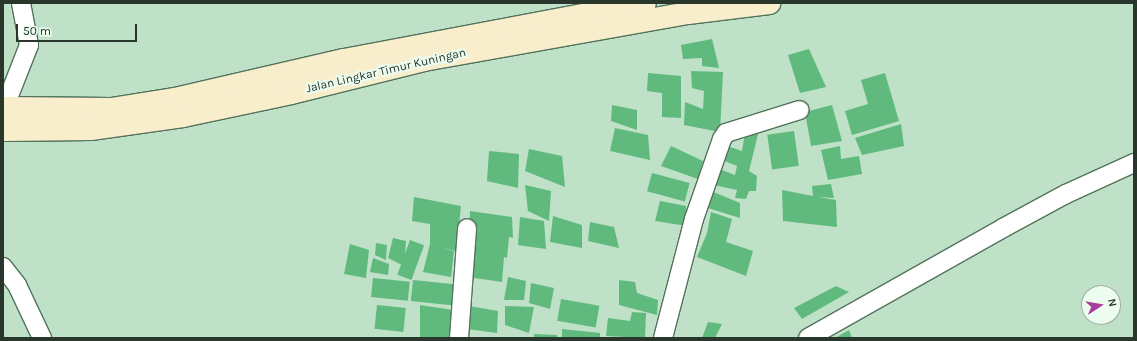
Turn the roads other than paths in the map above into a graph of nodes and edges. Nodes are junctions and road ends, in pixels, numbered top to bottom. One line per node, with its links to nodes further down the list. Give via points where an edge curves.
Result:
1 (21, 3): 4 (street, via 29,45)
2 (645, 3): 4 (main road, Jalan Lingkar Timur Kuningan, via 344,60 175,99 111,109)
3 (769, 3): 6 (main road, Jalan Lingkar Timur Kuningan, via 688,13 424,60 291,93 183,116 91,129)
4 (4, 109)
5 (800, 110): 12 (street, via 726,133 716,153 694,219)
6 (3, 130)
7 (1134, 163): 13 (street, via 1066,194 1010,224)
8 (467, 228): 11 (street)
9 (3, 267): 10 (street, via 17,285)
10 (42, 338)
11 (459, 338)
12 (663, 338)
13 (808, 338)

